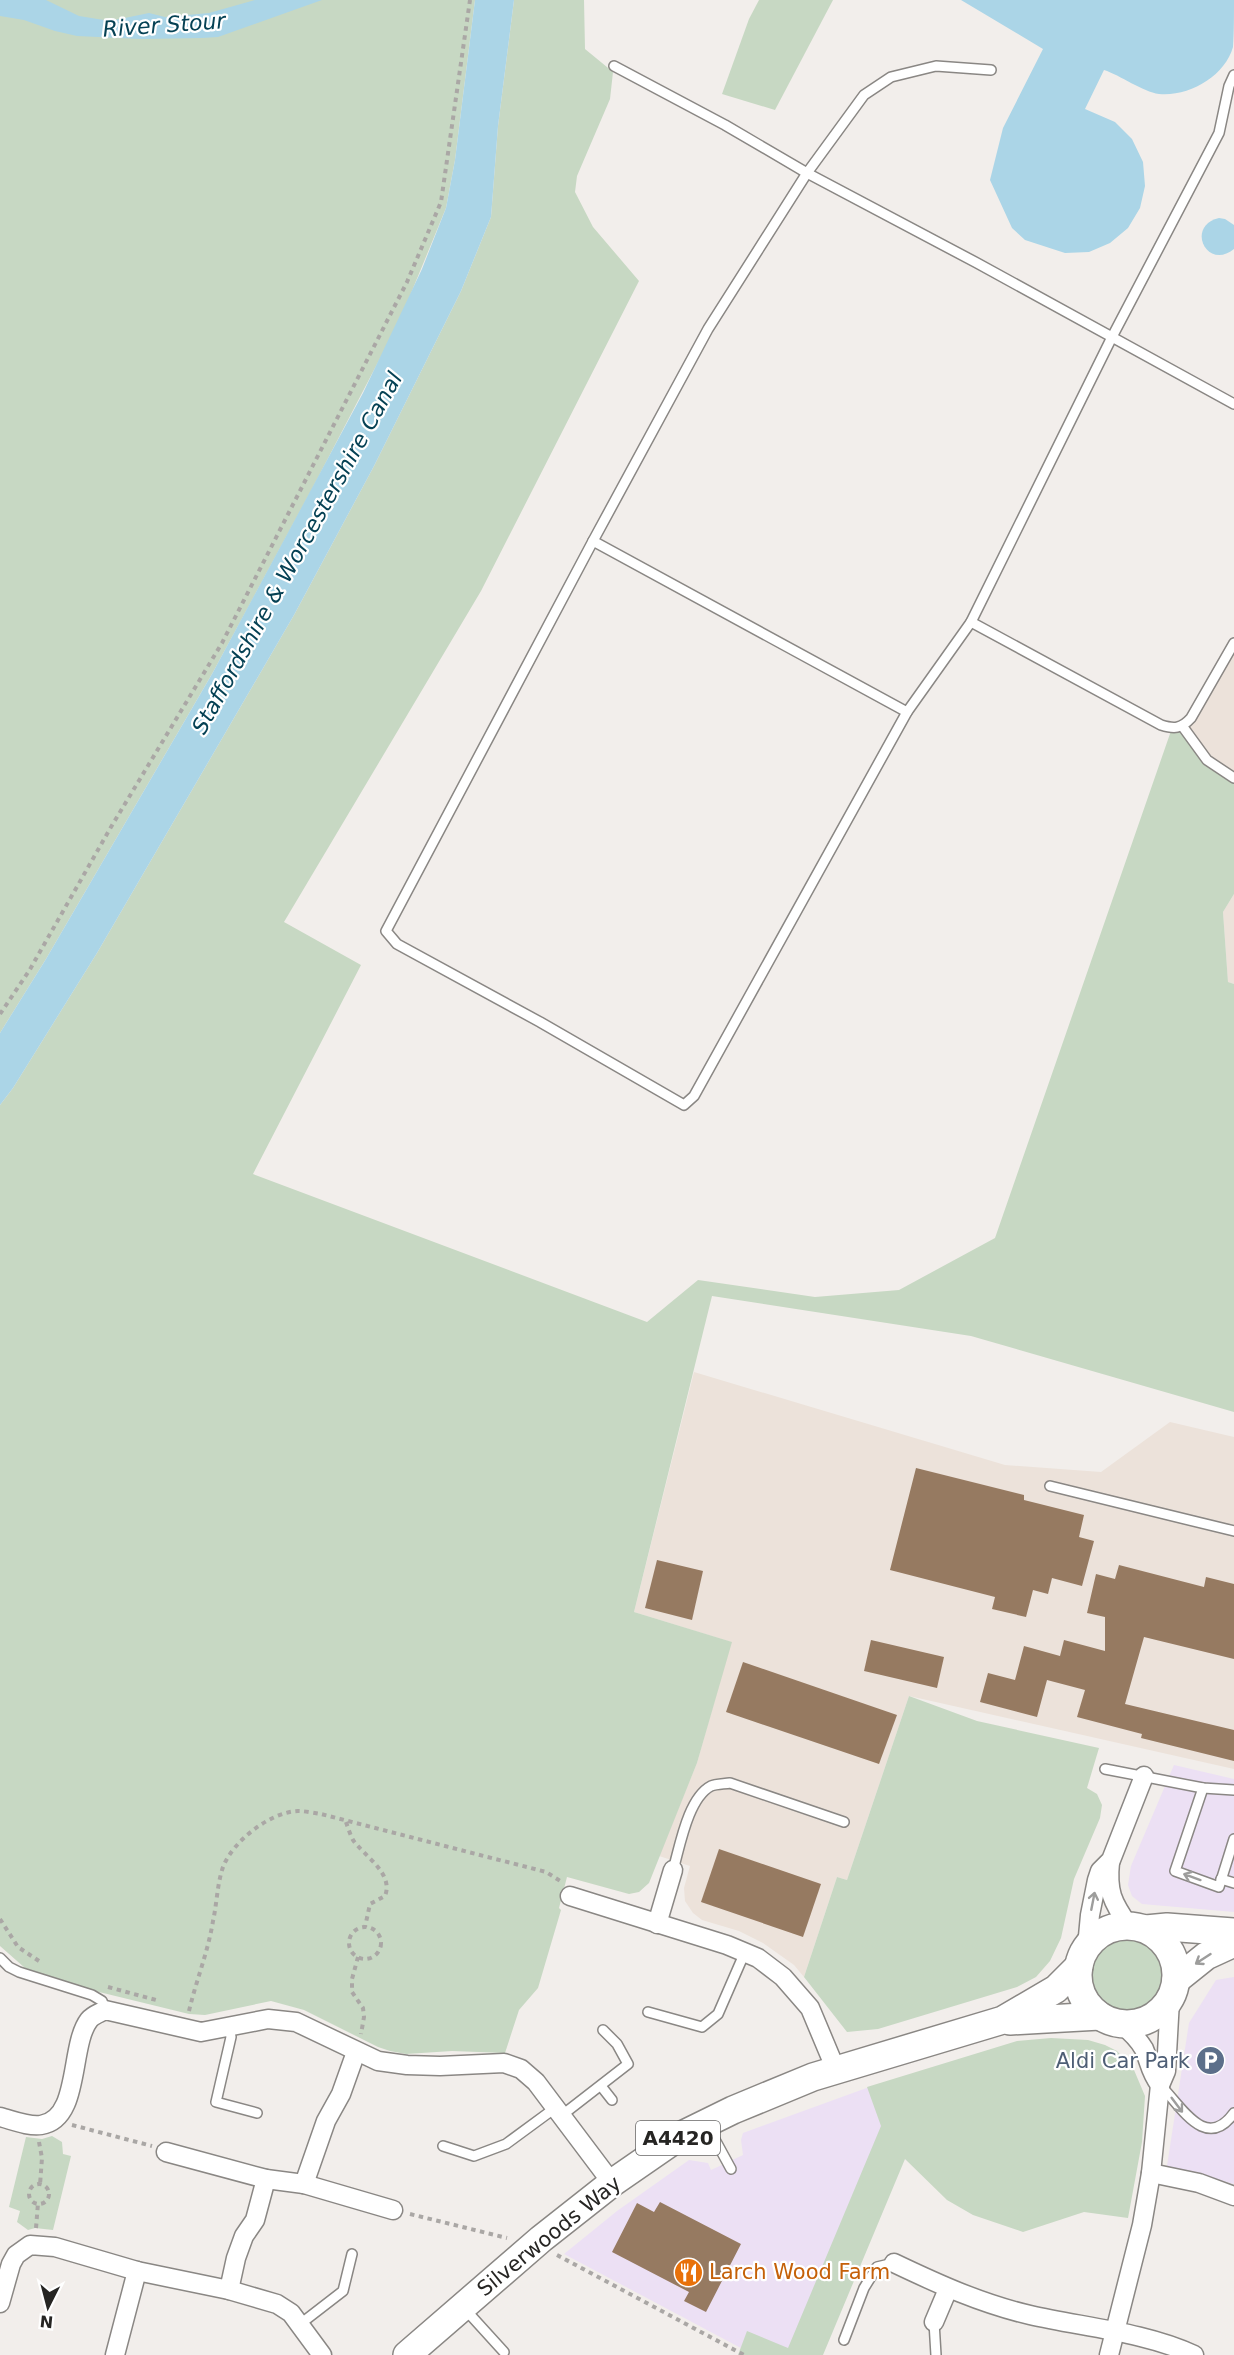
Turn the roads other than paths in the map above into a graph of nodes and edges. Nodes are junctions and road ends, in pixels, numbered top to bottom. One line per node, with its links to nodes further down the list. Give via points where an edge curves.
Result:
1 (615, 66): 4 (lane)
2 (991, 70): 4 (lane, via 936,66 891,77 864,95)
3 (1234, 75): 5 (lane, via 1219,133)
4 (807, 174): 5 (lane); 7 (lane, via 708,329)
5 (1112, 337): 6 (lane); 8 (lane)
6 (1234, 405)
7 (593, 541): 10 (lane); 10 (lane, via 386,931 397,944 684,1105 694,1096)
8 (971, 622): 10 (lane); 11 (lane, via 1161,725)
9 (1234, 643): 11 (lane)
10 (907, 712)
11 (1183, 727): 12 (lane, via 1207,760)
12 (1234, 778)
13 (1050, 1486): 14 (lane)
14 (1234, 1531)
15 (1105, 1769): 16 (lane)
16 (1144, 1776): 17 (lane); 21 (street)
17 (1203, 1788): 18 (lane); 23 (lane, one-way to 17, via 1219,1887 1175,1871)
18 (1234, 1790)
19 (844, 1822): 22 (lane, via 730,1783 711,1786 698,1797 690,1812)
20 (1234, 1839): 23 (lane)
21 (1111, 1860): 27 (street, via 1109,1876 1115,1906); 31 (street, one-way to 21, via 1097,1880)
22 (673, 1870): 26 (street)
23 (1221, 1879): 24 (lane)
24 (1234, 1883)
25 (570, 1896): 26 (street)
26 (657, 1924): 30 (street)
27 (1138, 1928): 28 (main road); 31 (main road, via 1105,1931); 33 (main road, via 1161,1939 1172,1954)
28 (1234, 1932)
29 (1234, 1943): 33 (main road, one-way to 33, via 1206,1956)
30 (745, 1952): 35 (lane, via 718,2014 702,2027); 41 (street, via 783,1977 810,2008)
31 (1083, 1957): 36 (main road, Silverwoods Way / A4420, via 1056,1989); 37 (main road, via 1078,1976 1082,1994 1092,2009)
32 (0, 1958): 34 (lane, via 19,1972 92,1995 102,2001)
33 (1173, 1990): 37 (main road, via 1153,2017 1137,2023); 42 (street, via 1166,2071)
34 (105, 2010): 38 (street, via 201,2032); 48 (street, via 86,2026 66,2103 46,2123)
35 (648, 2012)
36 (1003, 2020): 37 (main road, Silverwoods Way / A4420); 41 (main road, Silverwoods Way / A4420)
37 (1110, 2020): 42 (street, via 1134,2035)
38 (229, 2027): 40 (street, via 268,2019 289,2021); 46 (lane, via 231,2037 216,2102)
39 (603, 2030): 43 (lane, via 628,2064)
40 (356, 2052): 45 (street, via 378,2061 407,2065 504,2063 521,2069 536,2082); 56 (street)
41 (836, 2070): 49 (main road, Silverwoods Way / A4420)
42 (1160, 2085): 47 (lane, one-way to 47, via 1189,2119 1204,2127 1221,2126); 53 (street)
43 (601, 2086): 44 (lane); 45 (lane)
44 (612, 2100)
45 (558, 2112): 50 (lane, via 507,2144 474,2156); 55 (street)
46 (257, 2113)
47 (1234, 2113)
48 (0, 2117)
49 (706, 2122): 52 (lane); 55 (main road, Silverwoods Way / A4420)
50 (443, 2146)
51 (166, 2152): 54 (street)
52 (731, 2169)
53 (1151, 2173): 57 (street, via 1199,2183); 68 (street)
54 (266, 2179): 56 (street); 63 (street, via 255,2220 244,2235 236,2258)
55 (612, 2182): 65 (main road, Silverwoods Way / A4420)
56 (304, 2184): 58 (street)
57 (1234, 2196)
58 (393, 2210)
59 (352, 2254): 67 (lane, via 343,2291)
60 (894, 2263): 62 (street); 69 (lane, via 877,2267 864,2288)
61 (137, 2271): 63 (street); 64 (street, via 37,2244 24,2248 10,2264); 72 (street)
62 (948, 2289): 66 (street); 68 (street, via 1029,2315)
63 (229, 2290): 67 (street, via 277,2304 291,2313)
64 (0, 2303)
65 (463, 2306): 70 (lane); 73 (main road, Silverwoods Way / A4420)
66 (934, 2322): 74 (lane)
67 (299, 2325): 71 (street)
68 (1116, 2332): 75 (street); 76 (street)
69 (844, 2340)
70 (504, 2352)
71 (315, 2353)
72 (115, 2355)
73 (407, 2355)
74 (936, 2355)
75 (1109, 2355)
76 (1194, 2355)

